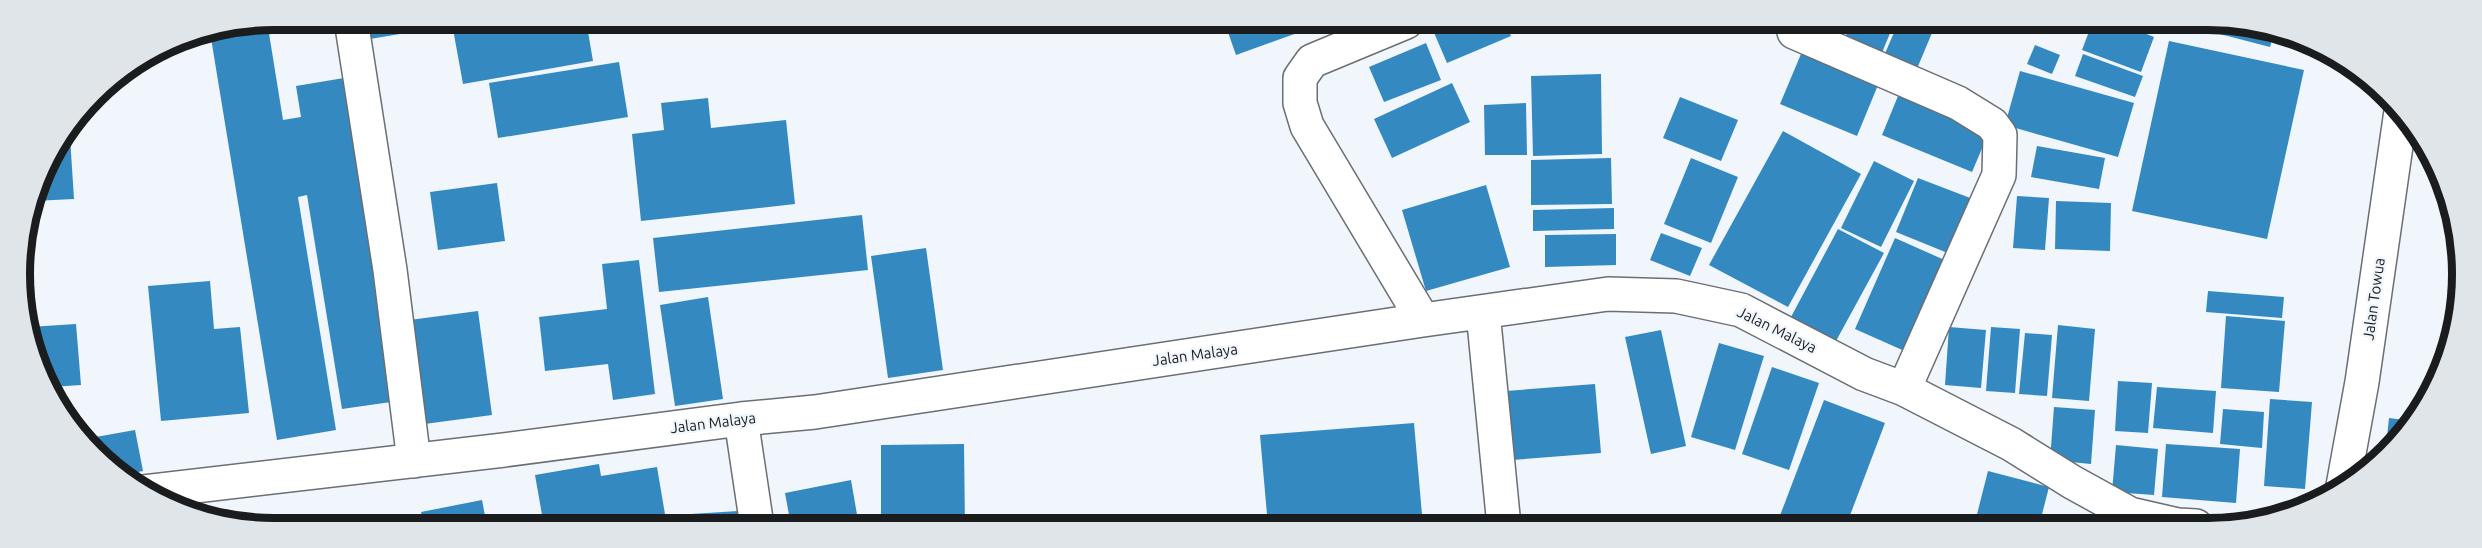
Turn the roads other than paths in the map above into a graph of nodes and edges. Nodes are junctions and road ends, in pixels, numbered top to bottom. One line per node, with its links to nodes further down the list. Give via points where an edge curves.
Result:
1 (353, 30): 9 (street, via 390,270)
2 (1387, 30): 6 (street, via 1312,61 1299,78 1300,103 1307,126)
3 (1794, 32): 7 (street, via 1958,103 1992,124 2000,135 1999,175)
4 (2399, 122): 10 (street, Jalan Towua)
5 (1483, 312): 6 (street, Jalan Malaya); 7 (street, Jalan Malaya, via 1608,294 1676,296 1741,310 1864,374); 13 (street)
6 (1423, 320): 8 (street, Jalan Malaya, via 827,410)
7 (1904, 389): 14 (street, Jalan Malaya, via 2011,444 2130,514)
8 (741, 419): 9 (street, Jalan Malaya); 12 (street)
9 (414, 461): 11 (street, Jalan Malaya)
10 (2345, 476)
11 (161, 490)
12 (756, 518)
13 (1503, 518)
14 (2147, 518)

